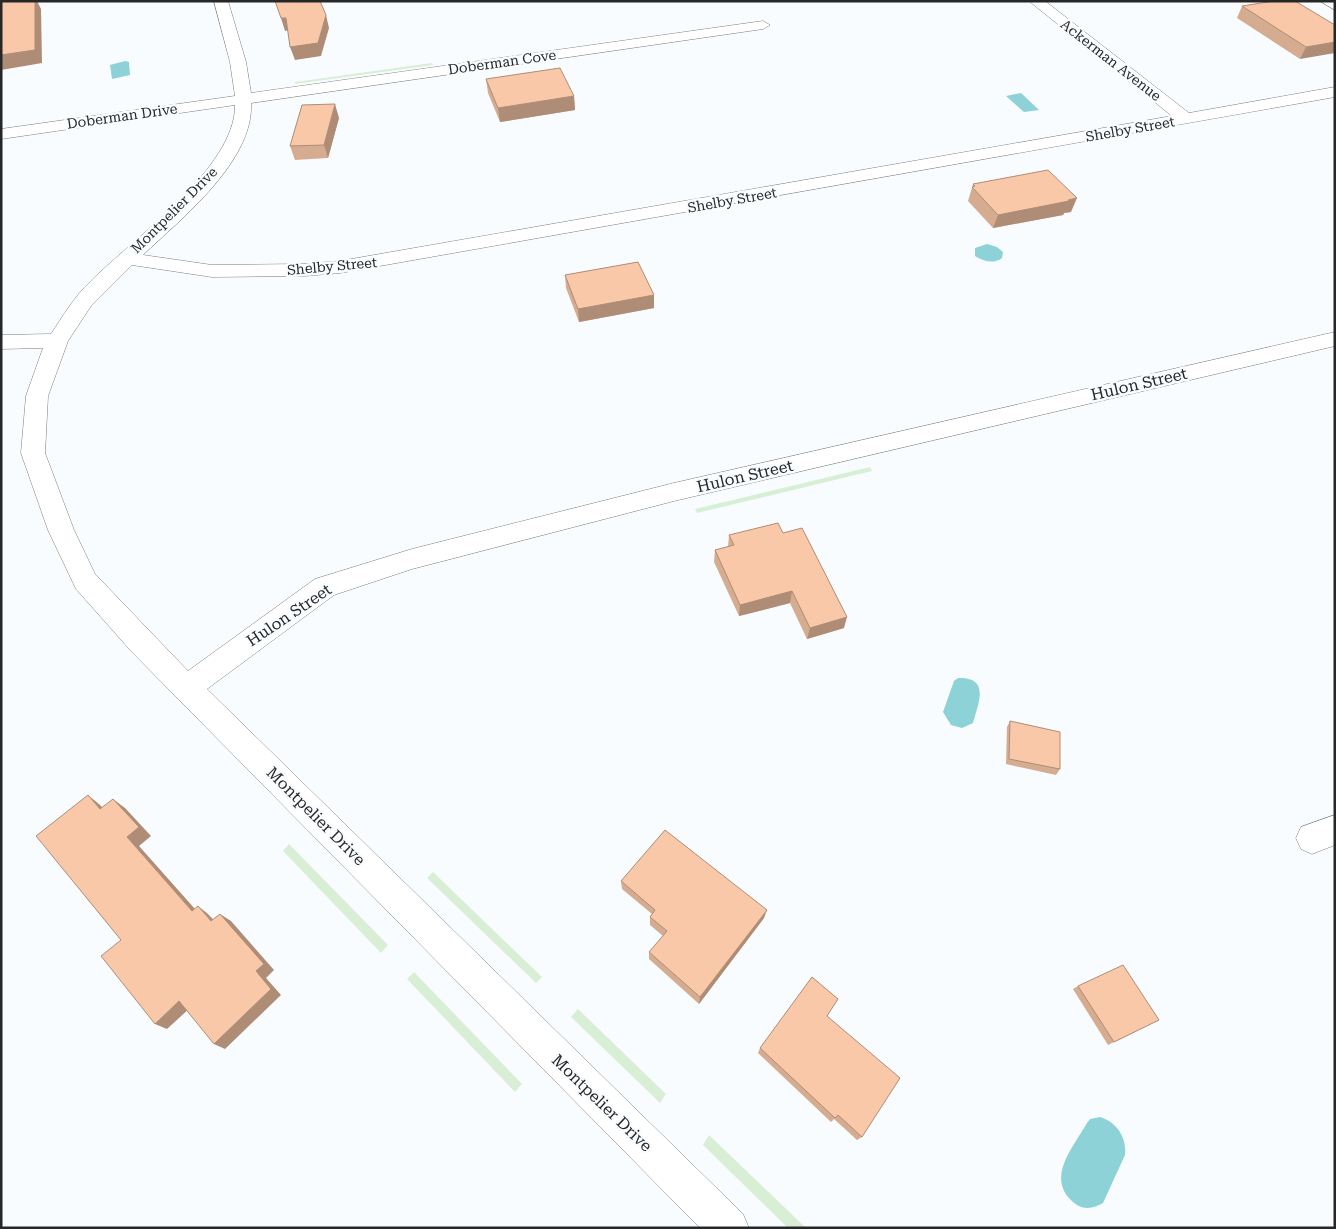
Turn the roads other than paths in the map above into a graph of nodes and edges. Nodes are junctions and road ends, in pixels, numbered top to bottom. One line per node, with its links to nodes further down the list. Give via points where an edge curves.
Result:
1 (221, 1): 7 (street, Montpelier Drive, via 237,63)
2 (1036, 1): 8 (street, Ackerman Avenue)
3 (1327, 1): 4 (street)
4 (1335, 6)
5 (763, 25): 7 (street, Doberman Cove)
6 (1335, 92): 8 (street, Shelby Street)
7 (242, 99): 9 (street, Doberman Drive); 10 (street, Montpelier Drive, via 242,126 223,162 206,183)
8 (1187, 119): 10 (street, Shelby Street, via 348,266 212,271)
9 (1, 134)
10 (126, 258): 12 (street, Montpelier Drive, via 83,302)
11 (1335, 338): 14 (street, Hulon Street, via 674,492 412,559 325,587)
12 (57, 341): 13 (street); 14 (street, Montpelier Drive, via 37,396 33,454 85,581 141,644)
13 (1, 342)
14 (187, 688): 15 (street, Montpelier Drive)
15 (729, 1228)

